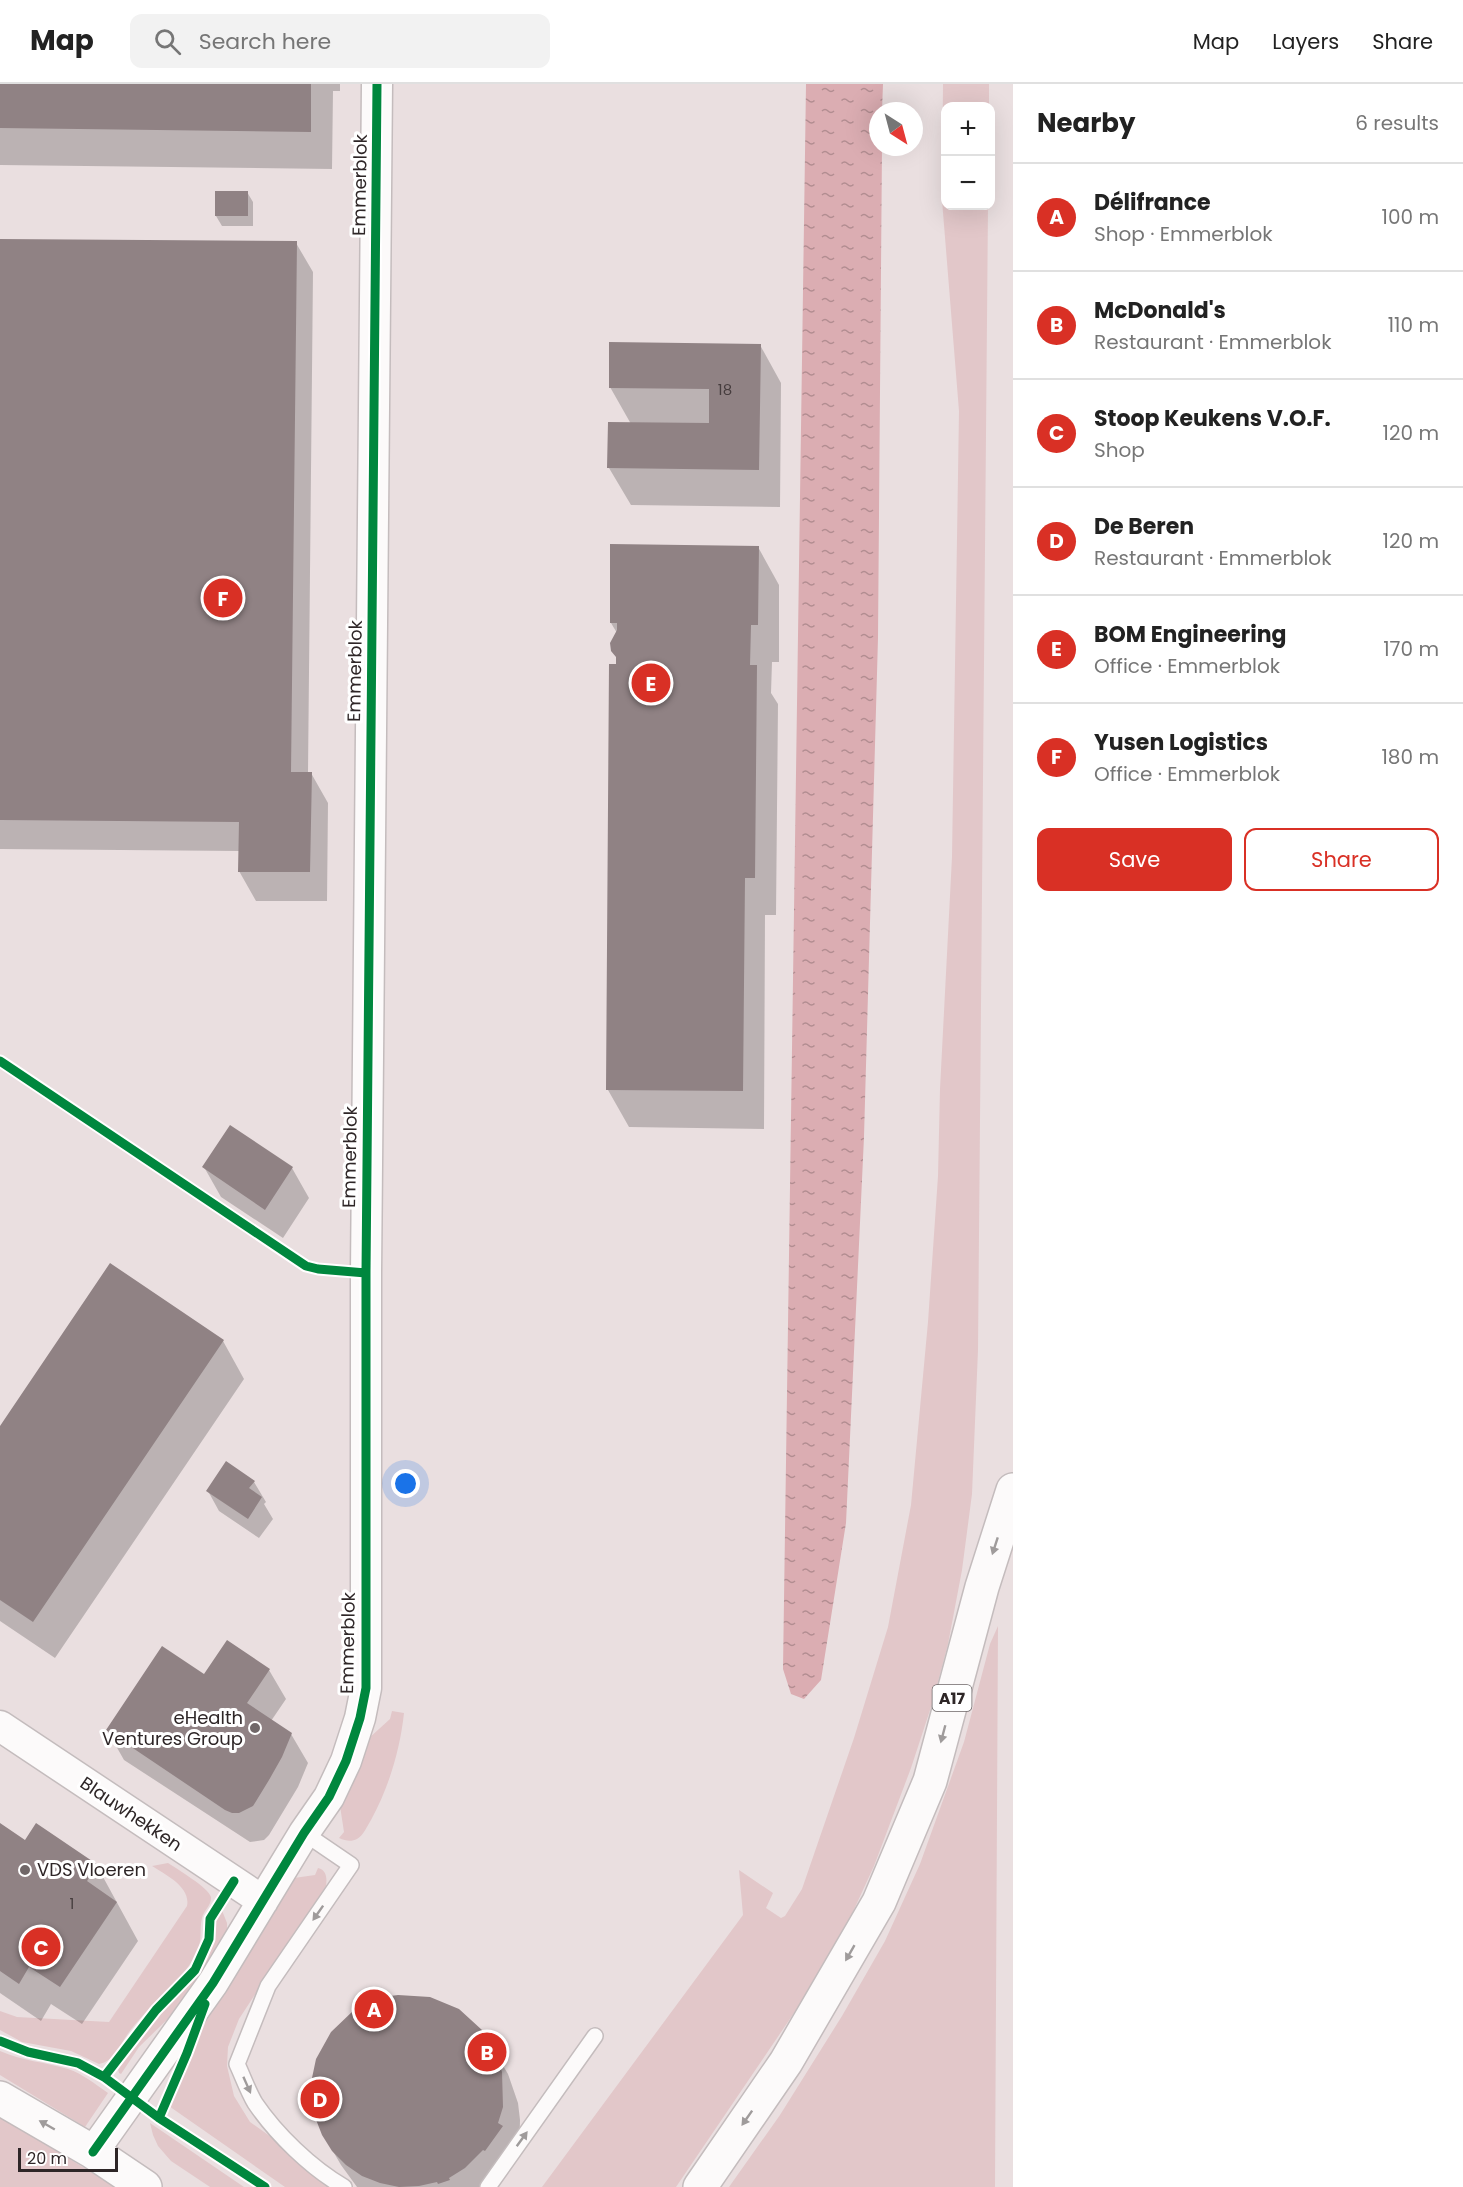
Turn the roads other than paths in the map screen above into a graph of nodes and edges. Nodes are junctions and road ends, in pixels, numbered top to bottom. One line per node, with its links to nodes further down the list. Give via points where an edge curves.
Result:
1 (377, 84): 4 (street, Emmerblok, via 366,1688 346,1761 329,1797)
2 (1013, 1490): 12 (main road, A17, one-way to 12, via 982,1587 930,1781 879,1902 786,2062)
3 (0, 1726): 5 (street, Blauwhekken)
4 (304, 1833): 5 (street, Emmerblok); 10 (lane, one-way to 10, via 351,1865 268,1986 237,2064 254,2101 276,2130 328,2178)
5 (262, 1901): 8 (street, Emmerblok, via 213,1983)
6 (595, 2037): 11 (lane, one-way to 6)
7 (0, 2098): 8 (main road, one-way to 7)
8 (93, 2152): 9 (main road)
9 (145, 2187)
10 (344, 2187)
11 (488, 2187)
12 (700, 2187)

